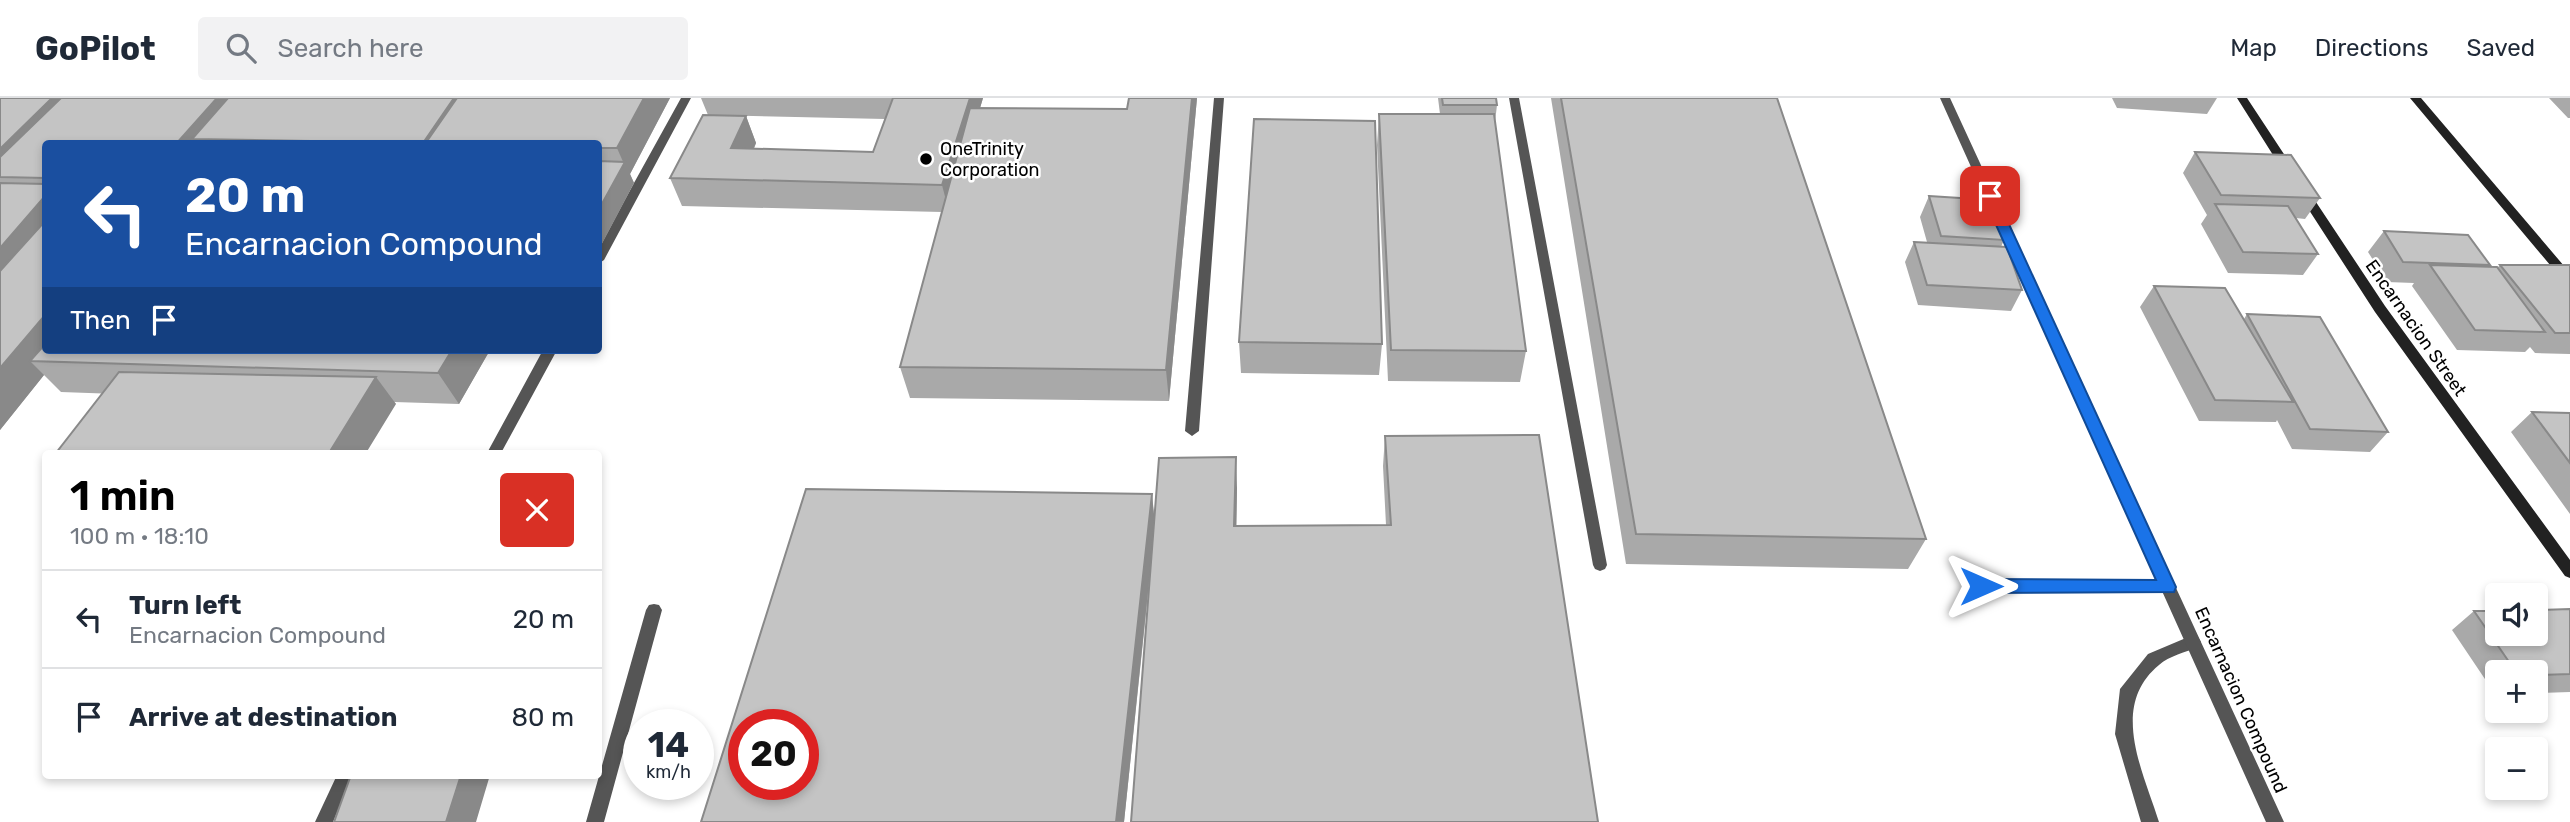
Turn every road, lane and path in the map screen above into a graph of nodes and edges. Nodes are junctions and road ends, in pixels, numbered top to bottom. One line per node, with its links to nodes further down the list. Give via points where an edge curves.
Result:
1 (685, 98): 7 (street)
2 (1219, 98): 10 (street)
3 (1514, 98): 12 (street)
4 (1945, 98): 15 (street, Encarnacion Compound)
5 (2242, 98): 13 (street, Encarnacion Street, via 2380,309)
6 (2415, 98): 8 (street)
7 (602, 253)
8 (2570, 281)
9 (548, 354): 11 (street)
10 (1192, 431)
11 (496, 450)
12 (1600, 565)
13 (2570, 572)
14 (1981, 586): 15 (street)
15 (2168, 587): 17 (street, Encarnacion Compound)
16 (654, 610): 20 (street)
17 (2193, 642): 21 (street, via 2154,659 2128,689 2123,734); 22 (street, Encarnacion Compound)
18 (343, 779): 19 (street)
19 (324, 822)
20 (595, 822)
21 (2150, 822)
22 (2275, 822)

